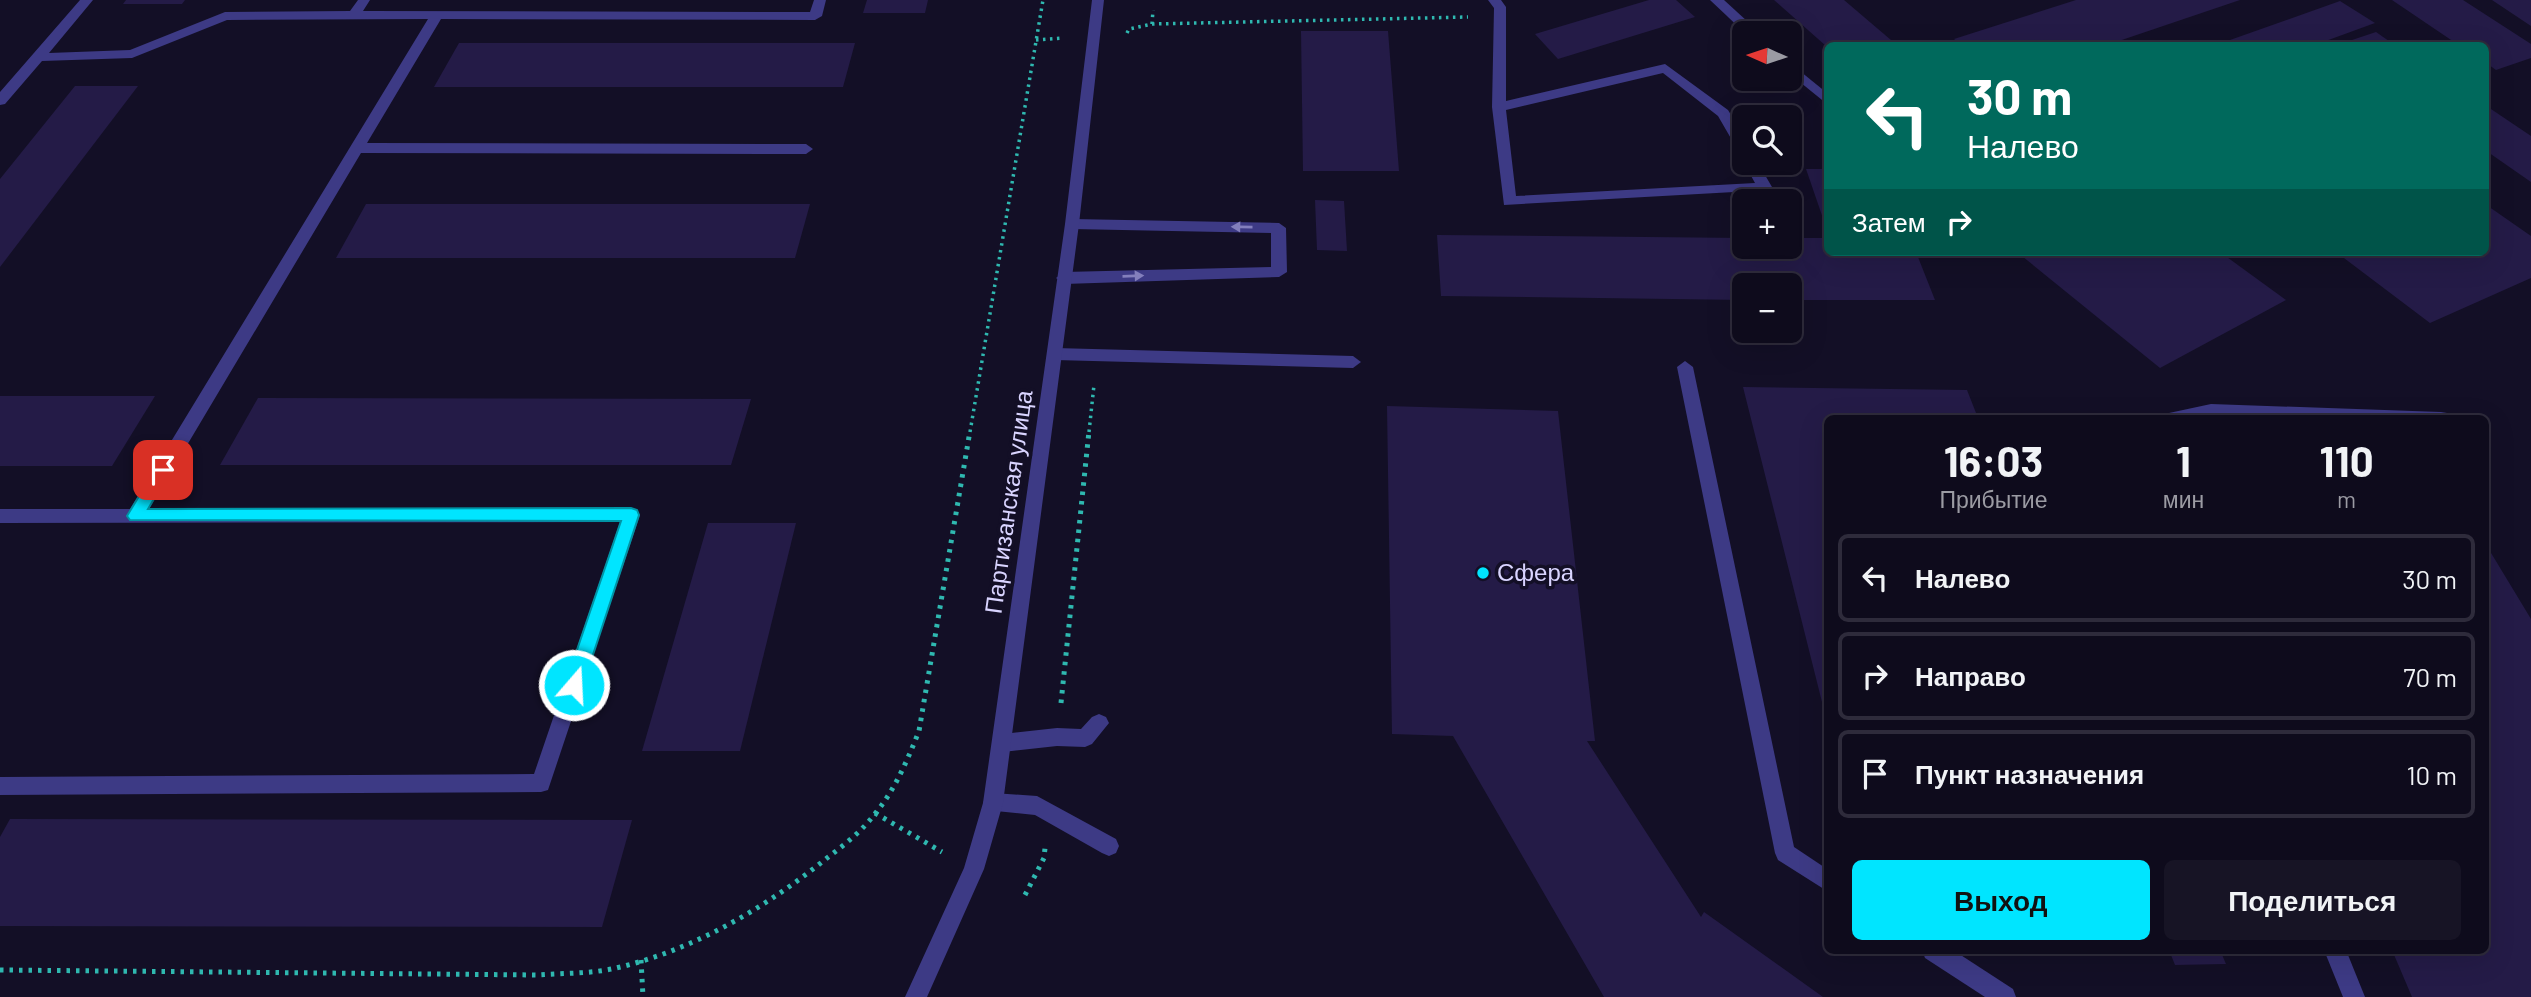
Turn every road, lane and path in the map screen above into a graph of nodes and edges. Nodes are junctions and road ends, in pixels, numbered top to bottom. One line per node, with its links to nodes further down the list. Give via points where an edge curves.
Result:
1 (87, 0): 14 (street)
2 (364, 0): 9 (street)
3 (820, 0): 10 (street, via 815,16)
4 (1043, 0): 39 (path, via 919,731 905,769)
5 (1098, 0): 23 (street, Партизанская улица)
6 (1716, 0): 11 (street)
7 (1497, 4): 12 (path, via 1461,19); 18 (street)
8 (1153, 10): 12 (path)
9 (354, 15): 10 (street); 14 (street, via 225,16 132,54)
10 (437, 15): 20 (street)
11 (1740, 21)
12 (1152, 24): 13 (path, via 1129,29)
13 (1126, 35)
14 (38, 57): 17 (street)
15 (1802, 78): 16 (street)
16 (1824, 97)
17 (0, 101)
18 (1499, 107): 19 (street, via 1665,68 1723,113); 22 (street, via 1509,201 1765,187)
19 (1732, 129)
20 (356, 148): 21 (street); 32 (street)
21 (806, 149)
22 (1758, 175)
23 (1072, 223): 24 (street, Партизанская улица); 24 (street, one-way to 23, via 1279,272 1279,228)
24 (1064, 278): 25 (street, Партизанская улица)
25 (1055, 354): 26 (street); 35 (street, Партизанская улица)
26 (1097, 356): 27 (street); 34 (path)
27 (1353, 362)
28 (1685, 367): 42 (street, via 1785,853)
29 (2188, 415): 30 (street, via 2211,410)
30 (2355, 415)
31 (0, 516): 32 (street)
32 (135, 516): 36 (street, via 631,515 541,783)
33 (1099, 723): 34 (street, via 1085,738)
34 (1057, 737): 35 (street)
35 (1003, 743): 37 (street, Партизанская улица)
36 (0, 786)
37 (993, 803): 38 (street, via 1037,806); 41 (street, Партизанская улица)
38 (1049, 812): 40 (street); 43 (path, via 1044,858)
39 (875, 813): 41 (path); 46 (path, via 867,825 775,898 732,922)
40 (1109, 845)
41 (974, 869): 49 (street, Партизанская улица)
42 (1824, 879)
43 (1025, 895)
44 (1939, 954): 50 (street)
45 (2337, 954): 51 (street)
46 (641, 960): 47 (path, via 615,969 537,975); 48 (path)
47 (0, 970)
48 (643, 997)
49 (916, 997)
50 (2005, 997)
51 (2354, 997)

